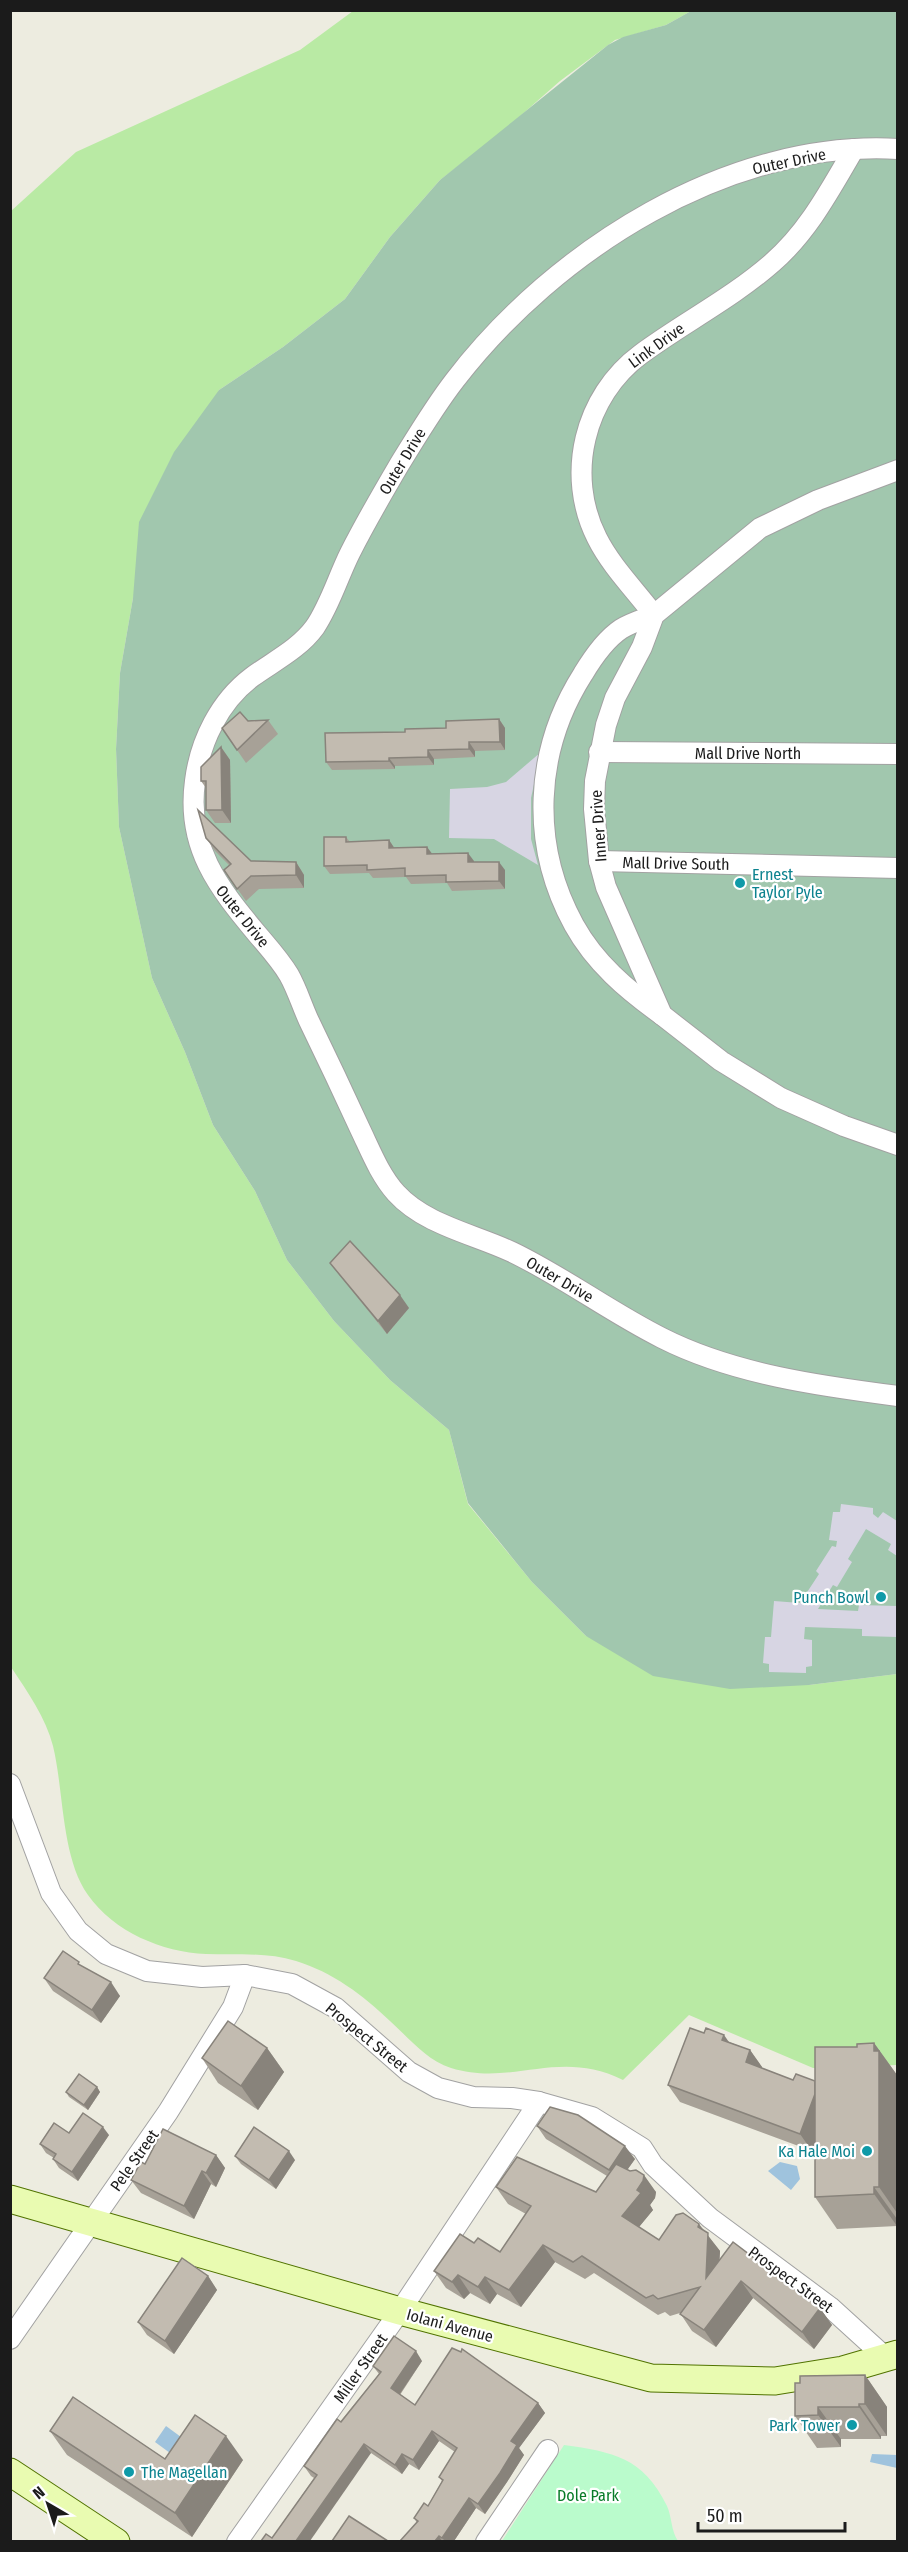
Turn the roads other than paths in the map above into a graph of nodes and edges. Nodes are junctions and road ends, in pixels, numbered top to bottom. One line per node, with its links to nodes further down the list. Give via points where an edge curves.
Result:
1 (854, 149): 2 (street, Outer Drive); 4 (street, Link Drive, via 819,209 785,252 625,367 591,418 581,458 589,519 607,556); 11 (street, Outer Drive, via 760,165 704,185 591,251 503,326 454,381 421,430 375,507 315,626 294,648 249,679 223,708 204,742 194,800 198,841 214,880 286,970 379,1168 406,1203 420,1213 535,1264 673,1344 755,1370)
2 (897, 149)
3 (897, 470): 4 (street, via 818,500 760,528)
4 (654, 615): 5 (street, Inner Drive, via 615,698); 9 (street, via 620,629 602,647 573,689 547,761 543,812 549,860 575,927 603,966)
5 (599, 752): 6 (street, Mall Drive North); 7 (street, Inner Drive, via 594,809)
6 (897, 754)
7 (599, 861): 8 (street, Mall Drive South); 9 (street, Inner Drive, via 614,912)
8 (897, 868)
9 (662, 1015): 10 (street, Inner Drive, via 721,1060 781,1098 822,1118)
10 (897, 1145)
11 (897, 1395)
12 (10, 1784): 13 (street, Prospect Street, via 51,1893 92,1944 147,1971 202,1977)
13 (245, 1975): 14 (street, Prospect Street, via 292,1984 336,2008 409,2072 438,2088 473,2097); 16 (street, Pele Street, via 232,2007 168,2112)
14 (539, 2102): 17 (street, Miller Street); 19 (street, Prospect Street, via 592,2117 642,2148 653,2165 710,2217)
15 (10, 2199): 16 (main road, Iolani Avenue)
16 (89, 2224): 17 (main road, Iolani Avenue); 18 (street, Pele Street)
17 (400, 2311): 19 (main road, Iolani Avenue, via 651,2378 775,2381 843,2370); 23 (street, Miller Street)
18 (10, 2339)
19 (892, 2356)
20 (548, 2450): 24 (street)
21 (10, 2472): 22 (main road)
22 (116, 2541)
23 (237, 2541)
24 (486, 2541)

